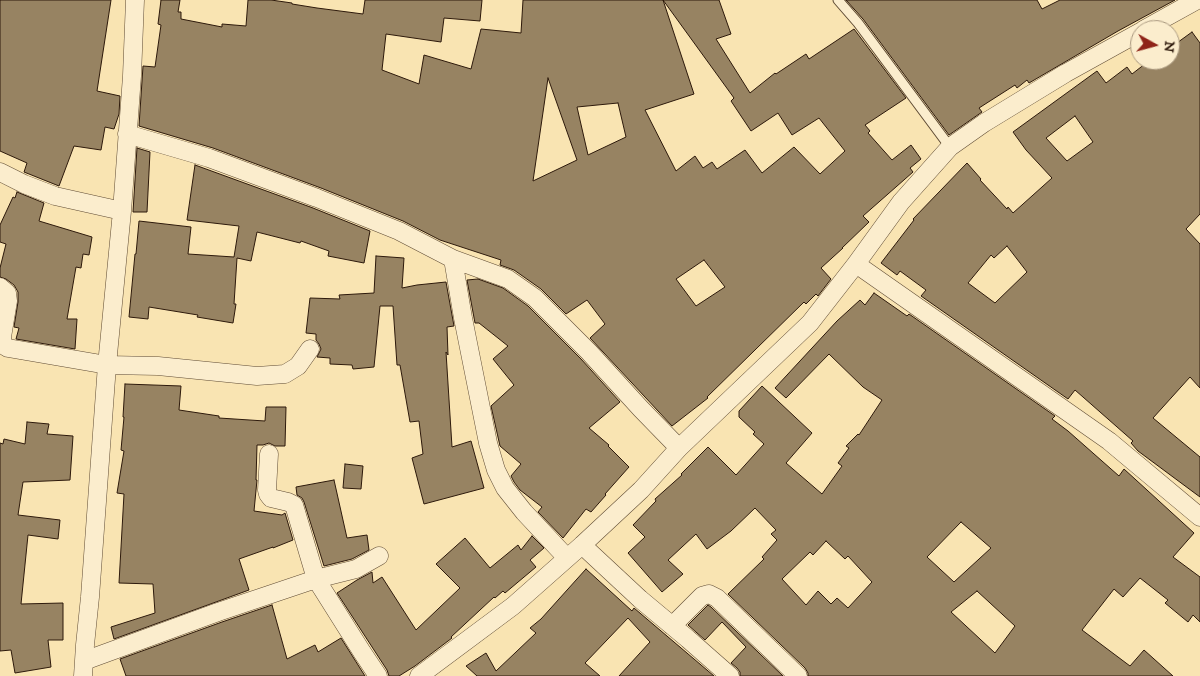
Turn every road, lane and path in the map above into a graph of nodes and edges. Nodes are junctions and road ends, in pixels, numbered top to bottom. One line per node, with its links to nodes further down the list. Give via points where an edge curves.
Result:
1 (135, 0): 6 (street)
2 (838, 0): 7 (lane)
3 (1197, 0): 4 (street)
4 (1162, 20)
5 (1130, 38): 7 (street, via 1066,73)
6 (127, 134): 9 (street); 10 (street, via 210,158 317,198 399,231)
7 (950, 147): 11 (street, via 901,202)
8 (0, 172): 9 (street, via 55,196)
9 (122, 212): 14 (street)
10 (453, 259): 15 (street, via 508,279 535,298); 20 (street, via 462,318 496,470 524,512)
11 (856, 264): 15 (street, via 810,322); 17 (street, via 1109,441)
12 (0, 286): 14 (street, via 7,293 2,337 8,348)
13 (310, 349): 14 (street, via 298,366 285,374 258,376 158,366)
14 (107, 365): 23 (street)
15 (679, 448): 18 (street, via 641,490)
16 (269, 454): 21 (street, via 268,494 271,498 294,505)
17 (1200, 517)
18 (582, 545): 20 (street); 22 (street)
19 (379, 556): 21 (street, via 356,569)
20 (567, 558): 25 (street, via 513,606)
21 (316, 579): 23 (street, via 218,612); 24 (street)
22 (672, 626): 26 (street); 27 (street, via 708,594 717,598)
23 (84, 669)
24 (378, 676)
25 (419, 676)
26 (730, 676)
27 (798, 676)

